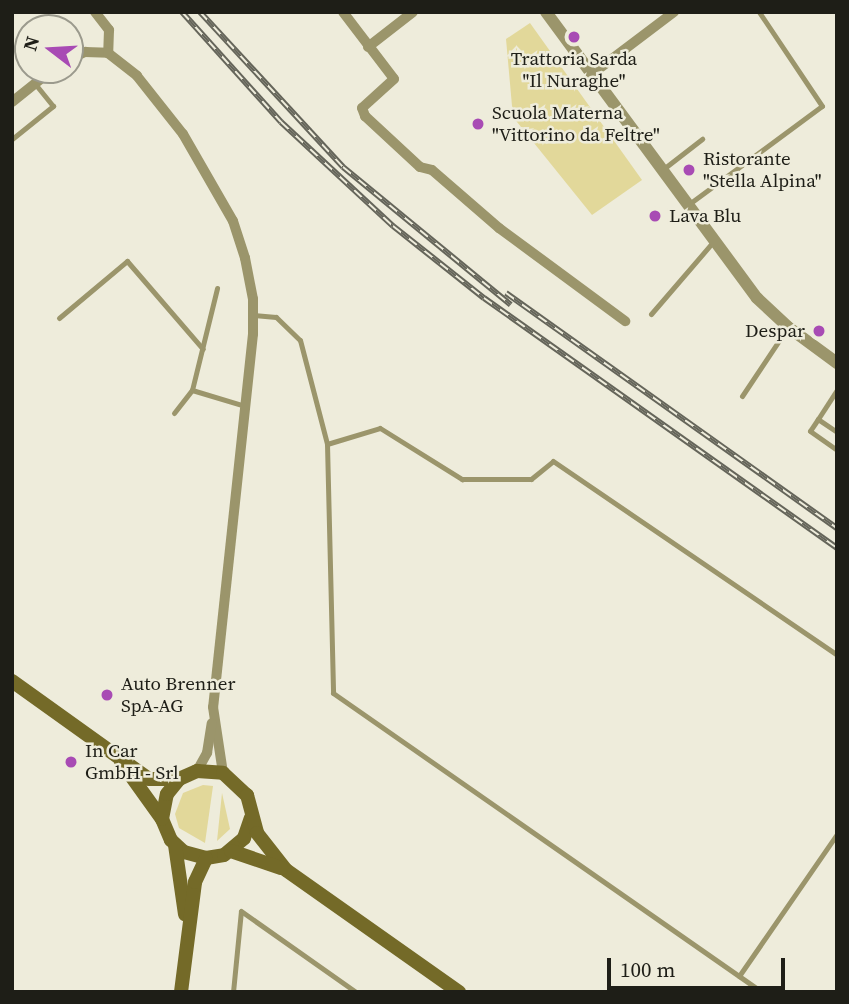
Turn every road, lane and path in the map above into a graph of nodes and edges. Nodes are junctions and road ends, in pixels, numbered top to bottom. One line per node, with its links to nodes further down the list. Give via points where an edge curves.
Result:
1 (95, 12): 9 (street, via 109,30)
2 (342, 12): 7 (street)
3 (413, 12): 7 (street)
4 (546, 12): 10 (street)
5 (674, 12): 10 (street)
6 (760, 12): 16 (lane, via 822,106)
7 (368, 47): 22 (street, via 394,79 362,107 365,116 420,167 432,170 499,228)
8 (84, 52): 9 (street)
9 (108, 53): 20 (street, via 137,76 183,134 233,221 245,258)
10 (592, 74): 15 (street)
11 (35, 84): 12 (street); 13 (lane, via 52,106)
12 (12, 102)
13 (12, 139)
14 (702, 139): 15 (lane)
15 (662, 170): 16 (street)
16 (687, 206): 17 (street)
17 (713, 243): 19 (lane); 23 (street)
18 (217, 288): 24 (lane)
19 (651, 314)
20 (253, 315): 29 (street); 33 (lane, via 276,317 300,340)
21 (59, 318): 24 (lane, via 127,261)
22 (625, 321)
23 (788, 327): 25 (street); 28 (lane)
24 (203, 349): 26 (lane)
25 (837, 363)
26 (192, 390): 29 (lane); 30 (lane)
27 (837, 390): 31 (lane)
28 (742, 396)
29 (245, 406): 37 (street)
30 (174, 413)
31 (818, 419): 32 (lane); 34 (lane, via 810,431)
32 (837, 432)
33 (327, 444): 35 (lane, via 380,428 462,479 531,479 553,461); 50 (lane, via 333,693)
34 (837, 450)
35 (837, 655)
36 (12, 681): 38 (main road)
37 (214, 719): 39 (street, via 207,753); 40 (street)
38 (121, 762): 41 (main road, via 155,781); 43 (main road)
39 (197, 771): 40 (main road); 41 (main road)
40 (223, 773): 42 (main road, via 247,795)
41 (179, 779): 43 (main road, via 167,794)
42 (251, 816): 46 (main road, via 244,838); 48 (main road, via 264,845)
43 (162, 819): 45 (main road)
44 (837, 834): 50 (lane)
45 (175, 845): 47 (main road); 49 (main road)
46 (231, 851): 47 (main road); 48 (main road)
47 (206, 858): 49 (main road, via 195,882)
48 (285, 870): 54 (main road)
49 (187, 925): 51 (main road)
50 (739, 976): 55 (lane)
51 (181, 992)
52 (233, 992): 53 (lane, via 242,911)
53 (356, 992)
54 (459, 992)
55 (762, 992)

